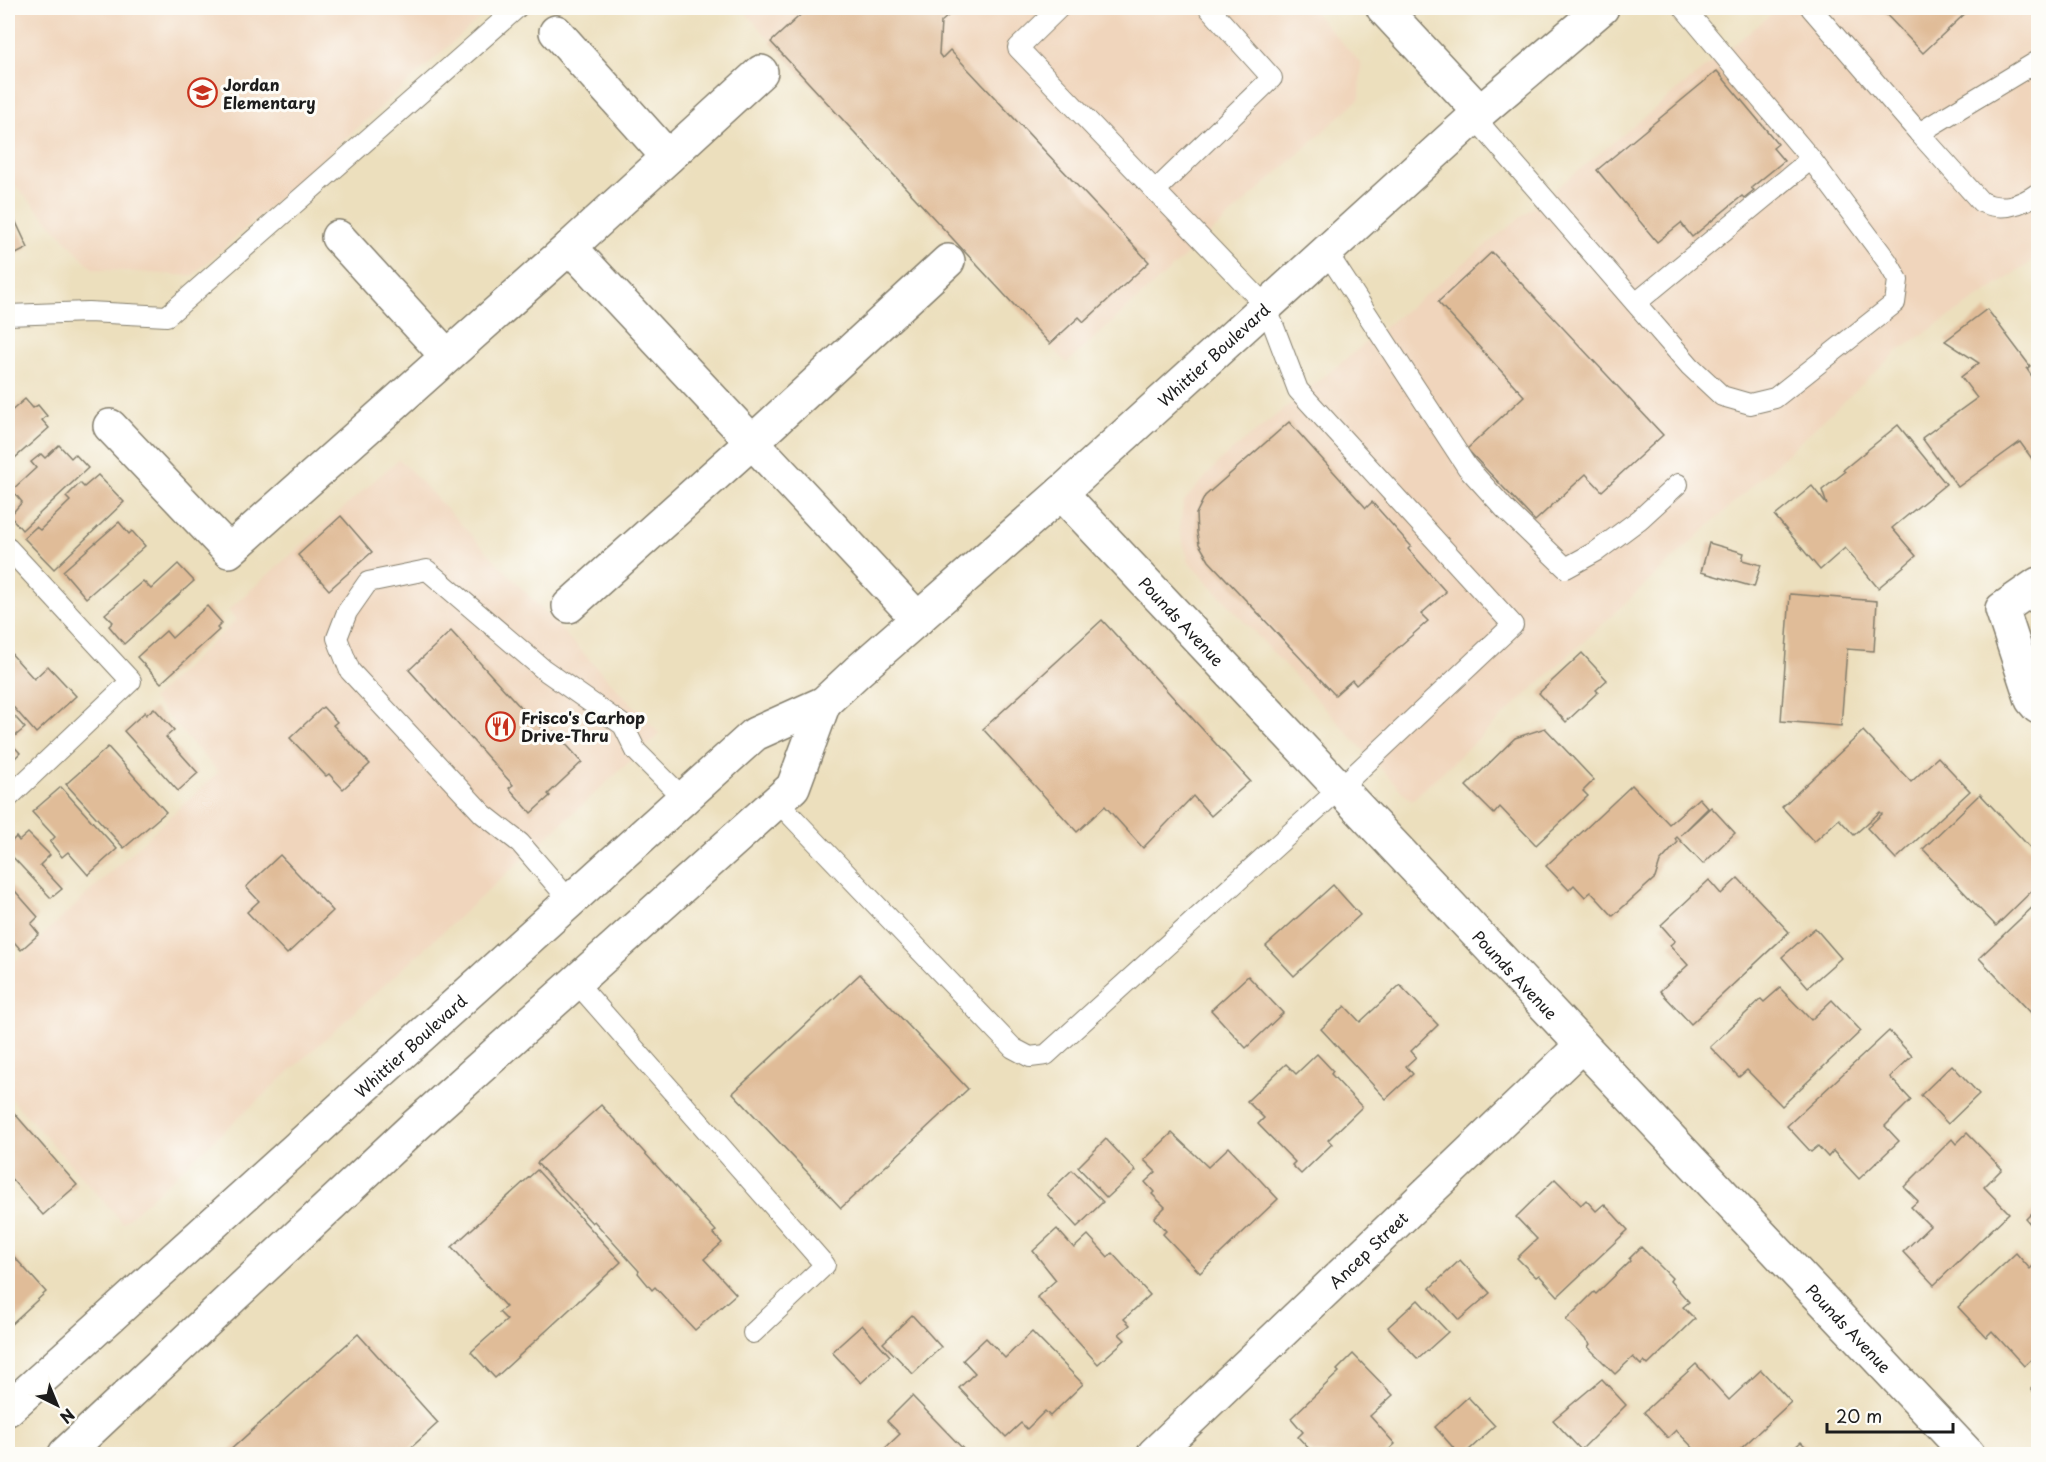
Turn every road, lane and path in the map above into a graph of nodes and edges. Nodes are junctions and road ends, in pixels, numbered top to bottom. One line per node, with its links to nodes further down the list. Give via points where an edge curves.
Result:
1 (517, 8): 23 (lane, via 167,316 88,312)
2 (1059, 8): 15 (lane, via 1018,48)
3 (1209, 8): 15 (lane, via 1272,78)
4 (1383, 8): 11 (street)
5 (1602, 8): 11 (street, Whittier Boulevard)
6 (1684, 8): 14 (lane)
7 (1811, 8): 12 (lane)
8 (556, 32): 13 (street)
9 (2038, 61): 12 (lane)
10 (761, 72): 13 (street)
11 (1477, 115): 19 (street, Whittier Boulevard); 21 (lane)
12 (1919, 133): 16 (lane, via 1981,202 2006,208)
13 (668, 157): 18 (street)
14 (1811, 159): 21 (lane); 21 (lane, via 1887,261 1898,280 1895,303 1774,398 1749,404 1722,396 1690,366)
15 (1155, 191): 22 (lane)
16 (2038, 193)
17 (338, 237): 24 (street)
18 (570, 247): 24 (street); 26 (street)
19 (1326, 251): 22 (street, Whittier Boulevard); 27 (lane, via 1467,468 1566,568 1640,519)
20 (948, 261): 26 (street)
21 (1636, 303)
22 (1266, 306): 28 (street, Whittier Boulevard); 35 (lane, via 1298,390 1514,626)
23 (8, 315)
24 (447, 356): 25 (street, via 229,551)
25 (110, 426)
26 (752, 441): 31 (street); 32 (street)
27 (1678, 484)
28 (1061, 493): 32 (street, Whittier Boulevard); 35 (street, Pounds Avenue)
29 (8, 548): 36 (lane, via 131,681)
30 (2038, 584): 34 (street, via 2002,609 2032,700)
31 (569, 606)
32 (918, 619): 33 (street, Whittier Boulevard)
33 (824, 703): 37 (street, Whittier Boulevard, via 755,734); 38 (street, Whittier Boulevard, via 793,787)
34 (2038, 707)
35 (1339, 789): 38 (lane, via 1046,1055 1030,1057 1013,1048); 41 (street, Pounds Avenue)
36 (8, 798)
37 (684, 799): 39 (street, Whittier Boulevard); 39 (lane, via 636,751 623,725 543,669 427,570 368,582 347,612 338,638 350,671 483,814 520,843)
38 (777, 801): 40 (street, Whittier Boulevard)
39 (571, 902): 43 (street, Whittier Boulevard)
40 (576, 982): 42 (lane, via 825,1265); 45 (street, Whittier Boulevard)
41 (1581, 1046): 44 (street, Ancep Street); 46 (street, Pounds Avenue)
42 (753, 1333)
43 (8, 1409)
44 (1167, 1450)
45 (64, 1455)
46 (1968, 1455)

